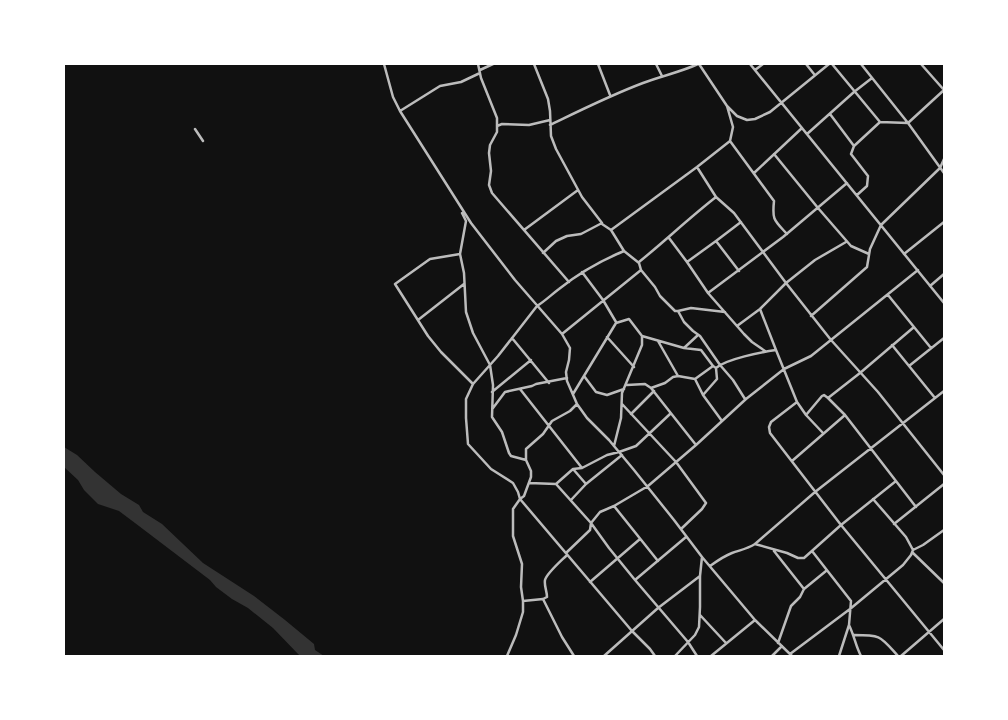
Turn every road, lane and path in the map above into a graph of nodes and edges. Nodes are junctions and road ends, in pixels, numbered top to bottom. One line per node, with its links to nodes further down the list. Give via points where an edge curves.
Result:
1 (384, 64): 24 (street)
2 (478, 64): 15 (street)
3 (493, 64): 15 (street)
4 (534, 64): 26 (street, via 548,99)
5 (598, 64): 21 (street)
6 (656, 64): 17 (street)
7 (699, 64): 17 (street); 23 (street)
8 (750, 64): 14 (street)
9 (763, 64): 14 (street)
10 (806, 64): 16 (street)
11 (830, 64): 16 (street); 20 (street)
12 (861, 64): 18 (street)
13 (921, 64): 19 (street)
14 (755, 70): 22 (street)
15 (480, 72): 24 (street, via 461,82 440,86); 30 (street)
16 (815, 74): 22 (street)
17 (662, 76): 21 (street)
18 (872, 78): 20 (street); 28 (street)
19 (944, 90): 28 (street)
20 (854, 92): 25 (street); 27 (street)
21 (610, 96): 29 (street)
22 (782, 103): 23 (street, via 770,112 747,120 737,116); 31 (street)
23 (728, 106): 35 (street, via 733,127)
24 (400, 111): 47 (street)
25 (830, 114): 33 (street); 36 (street)
26 (550, 120): 29 (street); 30 (street, via 529,125)
27 (880, 122): 28 (street); 36 (street)
28 (908, 123): 40 (street)
29 (550, 125): 44 (street, via 556,149)
30 (497, 126): 53 (street, via 489,153 489,185 496,199)
31 (802, 128): 33 (street); 37 (street)
32 (195, 129): 34 (street)
33 (807, 134): 43 (street)
34 (202, 141)
35 (730, 141): 39 (street); 41 (street)
36 (854, 146): 45 (street, via 852,154 868,176 867,186)
37 (774, 154): 41 (street); 48 (street)
38 (944, 159): 40 (street)
39 (697, 167): 46 (street); 54 (street)
40 (940, 168): 42 (street); 52 (street)
41 (754, 172): 55 (street, via 774,200 773,215)
42 (944, 173)
43 (847, 183): 45 (street); 48 (street)
44 (578, 190): 51 (street); 53 (street)
45 (857, 195): 52 (street)
46 (716, 197): 49 (street); 56 (street)
47 (460, 207): 62 (street, via 466,221); 80 (street)
48 (818, 208): 55 (street); 58 (street)
49 (741, 222): 57 (street); 61 (street)
50 (944, 222): 64 (street)
51 (602, 223): 54 (street); 60 (street, via 582,234 556,241)
52 (881, 225): 63 (street); 64 (street)
53 (524, 230): 60 (street)
54 (611, 230): 59 (street)
55 (787, 234): 61 (street)
56 (669, 238): 65 (street); 66 (street)
57 (716, 241): 65 (street); 69 (street)
58 (846, 242): 63 (street); 73 (street, via 815,260)
59 (624, 251): 66 (street); 70 (street)
60 (543, 252): 72 (street)
61 (763, 252): 69 (street); 73 (street)
62 (460, 254): 74 (street); 85 (street, via 430,259 395,284)
63 (869, 254): 84 (street, via 867,267)
64 (904, 254): 68 (street)
65 (687, 262): 76 (street)
66 (638, 263): 67 (street)
67 (641, 270): 78 (street); 82 (street, via 660,296)
68 (918, 270): 75 (street); 77 (street)
69 (739, 271): 76 (street)
70 (582, 272): 72 (street); 78 (street)
71 (944, 274): 75 (street)
72 (569, 282): 80 (street)
73 (786, 283): 81 (street); 84 (street)
74 (464, 284): 85 (street); 105 (street, via 469,322)
75 (930, 286): 79 (street)
76 (708, 293): 83 (street)
77 (888, 295): 88 (street); 96 (street)
78 (603, 300): 86 (street); 89 (street)
79 (944, 303)
80 (537, 306): 89 (street); 93 (street)
81 (760, 309): 87 (street); 102 (street)
82 (678, 311): 83 (street, via 691,308); 90 (street, via 684,322)
83 (725, 312): 87 (street)
84 (811, 316): 96 (street)
85 (418, 320): 117 (street, via 441,352)
86 (616, 323): 91 (street, via 629,319); 92 (street)
87 (737, 326): 103 (street)
88 (914, 326): 97 (street); 100 (street)
89 (562, 334): 114 (street, via 570,348)
90 (698, 334): 98 (street); 99 (street)
91 (642, 336): 95 (street); 107 (street)
92 (607, 337): 107 (street); 112 (street)
93 (512, 338): 104 (street); 105 (street)
94 (944, 338): 100 (street)
95 (657, 340): 99 (street); 113 (street)
96 (831, 340): 110 (street, via 811,356); 111 (street)
97 (892, 345): 108 (street); 111 (street)
98 (707, 346): 101 (street); 106 (street)
99 (684, 348): 101 (street)
100 (931, 348): 108 (street)
101 (701, 350): 109 (street)
102 (776, 350): 103 (street); 110 (street)
103 (766, 351): 106 (street)
104 (531, 360): 116 (street); 124 (street)
105 (490, 364): 117 (street); 124 (street)
106 (720, 365): 109 (street); 129 (street)
107 (634, 366): 118 (street)
108 (909, 366): 128 (street)
109 (715, 367): 115 (street); 126 (street, via 717,379)
110 (784, 369): 129 (street); 130 (street)
111 (860, 373): 127 (street); 139 (street)
112 (584, 376): 121 (street, via 596,392 602,394); 125 (street)
113 (678, 376): 115 (street); 119 (street)
114 (567, 378): 116 (street); 125 (street)
115 (694, 379): 126 (street)
116 (549, 383): 120 (street)
117 (473, 384): 161 (street, via 466,399 468,444 491,469 513,483)
118 (626, 385): 119 (street, via 645,384); 121 (street)
119 (651, 388): 122 (street)
120 (520, 389): 133 (street, via 505,392); 140 (street)
121 (624, 389): 132 (street)
122 (654, 391): 134 (street); 135 (street)
123 (944, 391): 128 (street)
124 (492, 392): 133 (street)
125 (573, 394): 131 (street)
126 (702, 394): 138 (street)
127 (828, 398): 136 (street, via 822,396); 137 (street)
128 (935, 398): 139 (street)
129 (746, 399): 138 (street)
130 (797, 402): 136 (street); 149 (street, via 769,427 770,433)
131 (577, 404): 140 (street); 144 (street)
132 (622, 404): 134 (street); 144 (street)
133 (493, 408): 148 (street, via 492,417 502,432 509,453)
134 (630, 414): 142 (street)
135 (670, 414): 142 (street); 143 (street)
136 (806, 415): 141 (street)
137 (845, 415): 141 (street); 145 (street)
138 (722, 421): 143 (street)
139 (902, 423): 145 (street); 153 (street)
140 (549, 425): 148 (street, via 526,449); 151 (street)
141 (823, 433): 149 (street)
142 (650, 434): 146 (street, via 636,446); 150 (street)
143 (696, 445): 150 (street)
144 (614, 446): 146 (street)
145 (871, 448): 154 (street); 160 (street)
146 (619, 452): 147 (street); 151 (street)
147 (622, 455): 157 (street); 159 (street)
148 (526, 460): 155 (street, via 531,471)
149 (792, 461): 160 (street)
150 (676, 462): 159 (street); 169 (street, via 706,503)
151 (582, 468): 152 (street)
152 (572, 469): 156 (street); 157 (street)
153 (944, 475)
154 (896, 481): 162 (street); 165 (street)
155 (529, 483): 156 (street); 161 (street)
156 (556, 484): 163 (street)
157 (586, 484): 163 (street)
158 (944, 484): 165 (street)
159 (648, 486): 164 (street); 169 (street)
160 (815, 492): 168 (street); 173 (street)
161 (520, 499): 177 (street); 190 (street, via 513,509 513,536 522,564)
162 (873, 499): 167 (street); 168 (street)
163 (570, 500): 166 (street)
164 (614, 506): 166 (street, via 600,512); 172 (street)
165 (916, 507): 167 (street)
166 (591, 523): 177 (street, via 590,530); 179 (street)
167 (894, 524): 175 (street)
168 (841, 525): 176 (street); 184 (street)
169 (681, 529): 171 (street)
170 (944, 530): 175 (street)
171 (686, 537): 178 (street); 180 (street)
172 (641, 539): 179 (street); 180 (street)
173 (755, 544): 174 (street); 181 (street)
174 (773, 550): 176 (street, via 798,558); 188 (street)
175 (913, 551): 184 (street, via 906,562); 187 (street)
176 (812, 552): 182 (street)
177 (567, 554): 186 (street); 189 (street, via 545,580 547,595)
178 (702, 558): 181 (street); 183 (street)
179 (617, 559): 185 (street); 186 (street)
180 (658, 561): 185 (street)
181 (710, 566): 195 (street)
182 (826, 571): 188 (street); 192 (street, via 851,601)
183 (700, 576): 191 (street); 193 (street)
184 (885, 579): 192 (street); 198 (street)
185 (634, 580): 191 (street)
186 (590, 582): 197 (street)
187 (944, 582)
188 (804, 589): 201 (street, via 791,606)
189 (543, 599): 190 (street); 207 (street)
190 (523, 602): 206 (street, via 521,619)
191 (658, 608): 197 (street); 200 (street)
192 (850, 609): 196 (street); 205 (street)
193 (700, 614): 200 (street, via 698,630); 202 (street)
194 (944, 618): 198 (street)
195 (755, 620): 201 (street); 202 (street)
196 (849, 625): 199 (street); 214 (street)
197 (632, 632): 208 (street); 209 (street)
198 (929, 632): 204 (street); 216 (street)
199 (854, 635): 215 (street); 216 (street, via 879,637)
200 (688, 642): 210 (street); 211 (street)
201 (778, 642): 203 (street)
202 (726, 643): 212 (street)
203 (782, 646): 205 (street); 213 (street)
204 (944, 650)
205 (791, 655)
206 (507, 656)
207 (574, 656)
208 (604, 656)
209 (655, 656)
210 (675, 656)
211 (697, 656)
212 (711, 656)
213 (772, 656)
214 (839, 656)
215 (861, 656)
216 (899, 656)

